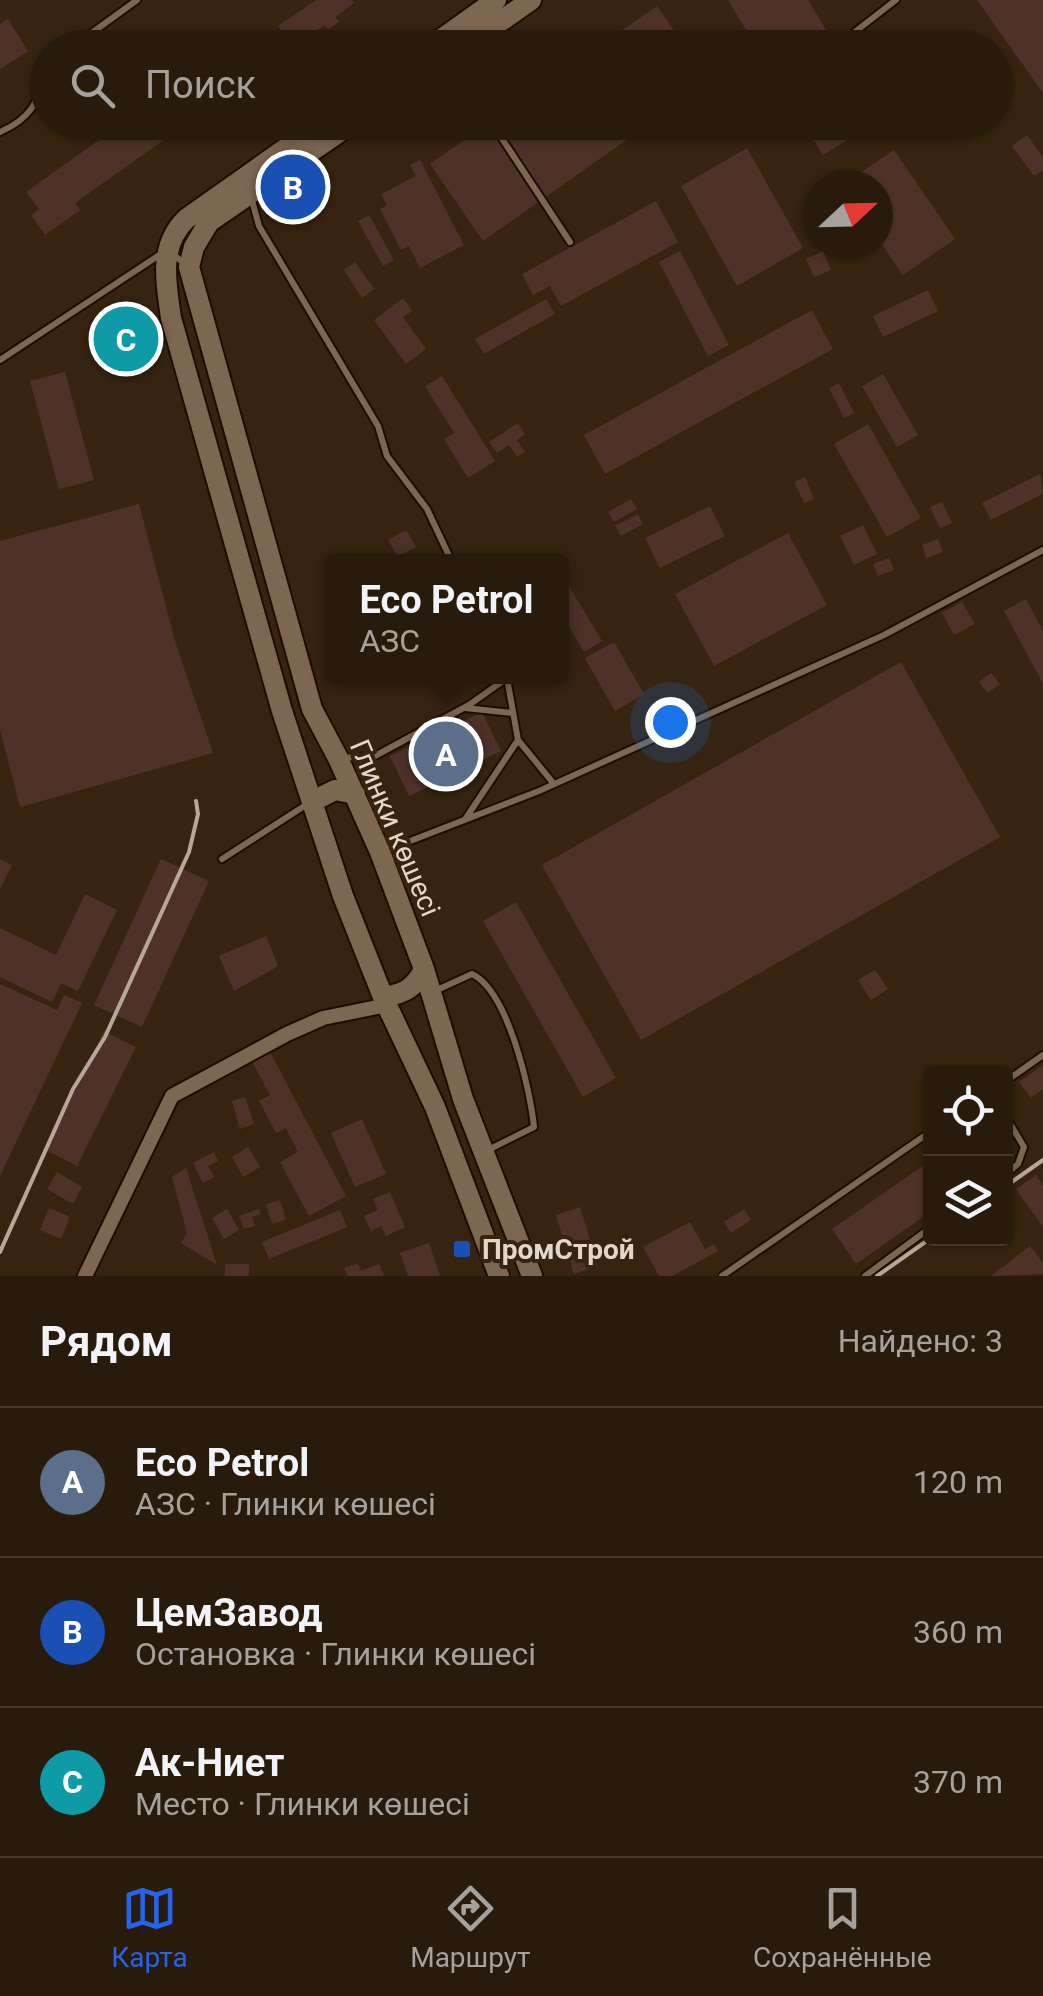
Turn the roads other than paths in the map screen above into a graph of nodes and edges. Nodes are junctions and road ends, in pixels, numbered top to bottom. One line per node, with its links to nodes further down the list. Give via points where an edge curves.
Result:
1 (137, 0): 5 (lane)
2 (496, 0): 6 (main road)
3 (531, 0): 7 (main road)
4 (896, 0): 8 (lane)
5 (95, 30)
6 (454, 30)
7 (494, 30)
8 (857, 30)
9 (30, 112): 10 (lane)
10 (0, 132)
11 (298, 140): 16 (main road, via 186,220)
12 (328, 140): 14 (main road)
13 (503, 140): 15 (lane)
14 (250, 194): 17 (main road, via 209,222); 20 (lane, via 259,226)
15 (570, 242)
16 (167, 250): 17 (lane); 18 (lane); 29 (main road, via 171,318)
17 (189, 267): 26 (main road, Глинки көшесі, via 312,710)
18 (0, 360)
19 (1043, 550): 27 (lane, via 884,635)
20 (448, 554)
21 (497, 684): 23 (lane)
22 (508, 684): 24 (lane)
23 (463, 708): 24 (lane); 26 (lane, via 375,756)
24 (513, 713): 25 (lane)
25 (518, 740): 27 (lane); 30 (lane)
26 (338, 758): 28 (main road, Глинки көшесі)
27 (554, 784): 30 (lane)
28 (355, 794): 29 (main road, via 335,790); 31 (main road, Глинки көшесі)
29 (313, 800): 32 (lane); 35 (main road)
30 (465, 820): 31 (lane)
31 (380, 852): 33 (main road, Глинки көшесі)
32 (222, 859)
33 (424, 969): 34 (main road, Глинки көшесі); 35 (main road, via 409,990)
34 (431, 993): 40 (main road, Глинки көшесі); 40 (lane, via 472,974 485,980 530,1092 534,1127)
35 (385, 1001): 43 (street, via 287,1034 172,1096); 44 (main road, via 436,1106)
36 (1043, 1055): 37 (lane)
37 (1013, 1076)
38 (1013, 1129): 41 (lane, via 1024,1147)
39 (923, 1137): 46 (lane)
40 (483, 1152): 45 (main road, Глинки көшесі)
41 (1013, 1168)
42 (923, 1233): 47 (lane)
43 (85, 1276)
44 (498, 1276)
45 (532, 1276)
46 (722, 1276)
47 (865, 1276)

